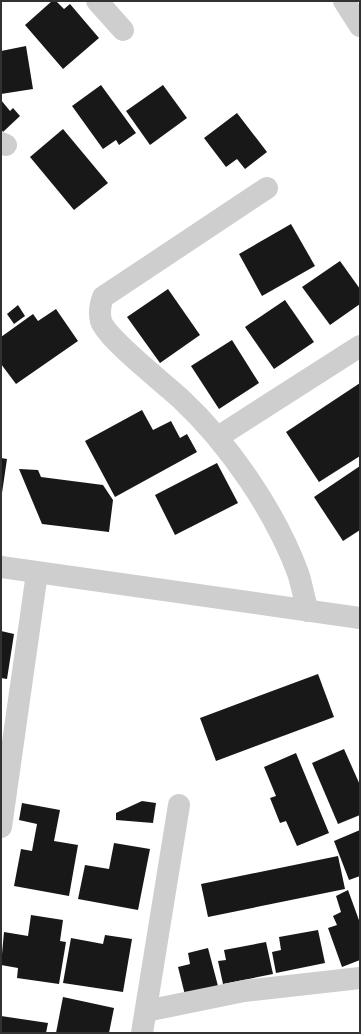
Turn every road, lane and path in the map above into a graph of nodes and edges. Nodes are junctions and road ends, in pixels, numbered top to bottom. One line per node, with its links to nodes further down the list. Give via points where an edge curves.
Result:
1 (97, 1): 4 (street)
2 (344, 1): 3 (street)
3 (360, 26)
4 (123, 30)
5 (267, 188): 7 (street, via 103,297 100,305 101,321 106,330)
6 (360, 346): 7 (street)
7 (218, 437): 10 (street, via 236,460 287,549 298,574)
8 (1, 567): 9 (street)
9 (37, 573): 10 (street); 13 (street)
10 (308, 611): 11 (street)
11 (360, 618)
12 (179, 805): 15 (street)
13 (1, 827)
14 (360, 978): 15 (street, via 244,991)
15 (146, 1011): 16 (street)
16 (142, 1033)

